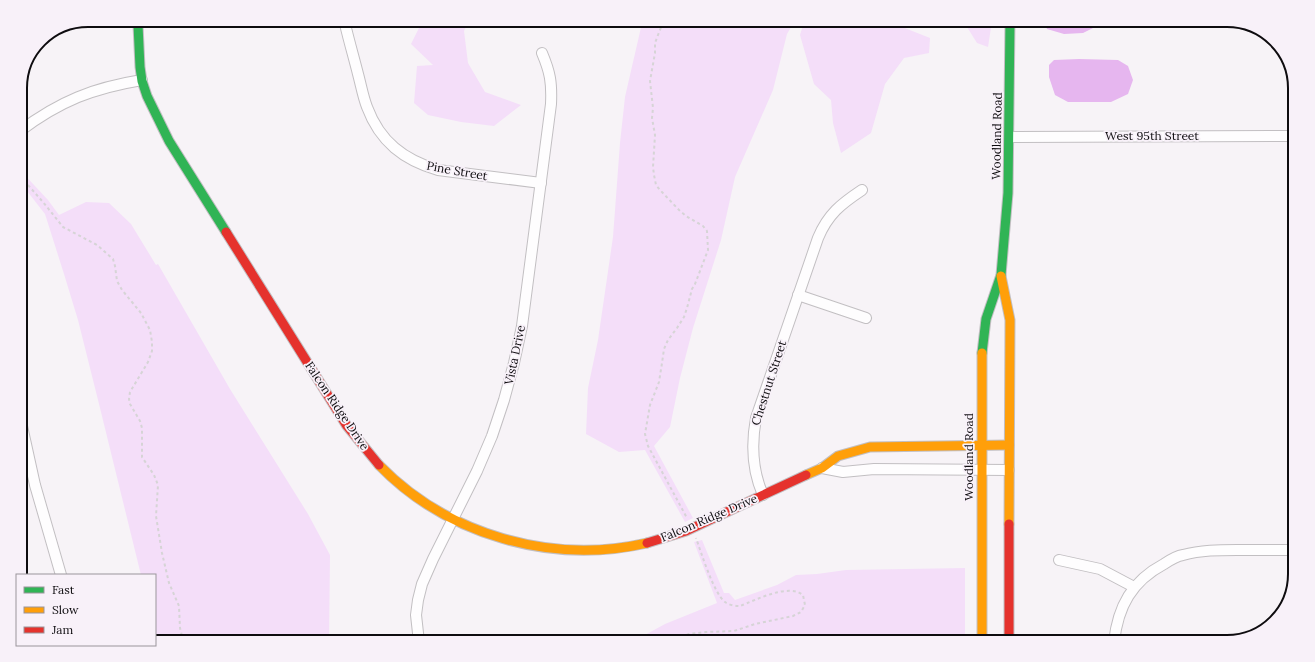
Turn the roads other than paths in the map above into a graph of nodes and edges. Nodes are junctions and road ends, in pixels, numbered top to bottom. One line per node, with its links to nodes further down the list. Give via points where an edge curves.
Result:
1 (138, 27): 5 (street, Falcon Ridge Drive)
2 (346, 27): 9 (street, Pine Street, via 373,122 394,148 422,165 438,170)
3 (1010, 27): 7 (street, Woodland Road)
4 (542, 53): 9 (street, Vista Drive, via 550,72 552,89)
5 (142, 80): 6 (street, via 105,87 74,98); 21 (street, Falcon Ridge Drive, via 154,114 347,426 381,468 419,500)
6 (27, 126)
7 (1010, 136): 8 (street, West 95th Street); 11 (street, Woodland Road)
8 (1288, 136)
9 (541, 184): 21 (street, Vista Drive, via 522,326 514,363 492,436)
10 (862, 190): 12 (street, Chestnut Street, via 842,203 823,226)
11 (1001, 275): 14 (street, Woodland Road, via 1010,320); 15 (street, Woodland Road, via 985,325 982,351)
12 (798, 296): 13 (street); 20 (street, Chestnut Street, via 756,418 753,459)
13 (866, 318)
14 (1010, 445): 15 (street, Falcon Ridge Drive); 19 (street, Woodland Road)
15 (981, 446): 17 (street, Falcon Ridge Drive, via 870,447 838,456); 18 (street, Woodland Road)
16 (27, 465): 24 (street)
17 (822, 468): 18 (street, via 843,472 874,469); 20 (street, Falcon Ridge Drive)
18 (981, 470): 19 (street); 27 (street, Woodland Road)
19 (1010, 470): 28 (street, Woodland Road)
20 (763, 495): 21 (street, Falcon Ridge Drive, via 662,539 609,549 555,550 526,545 492,536)
21 (452, 520): 26 (street, Vista Drive, via 432,559 418,600 416,615)
22 (1288, 550): 25 (street, via 1211,550 1182,555 1157,568)
23 (1059, 560): 25 (street, via 1100,569)
24 (61, 574)
25 (1134, 587): 29 (street, via 1119,615)
26 (418, 635)
27 (982, 635)
28 (1009, 635)
29 (1115, 635)

